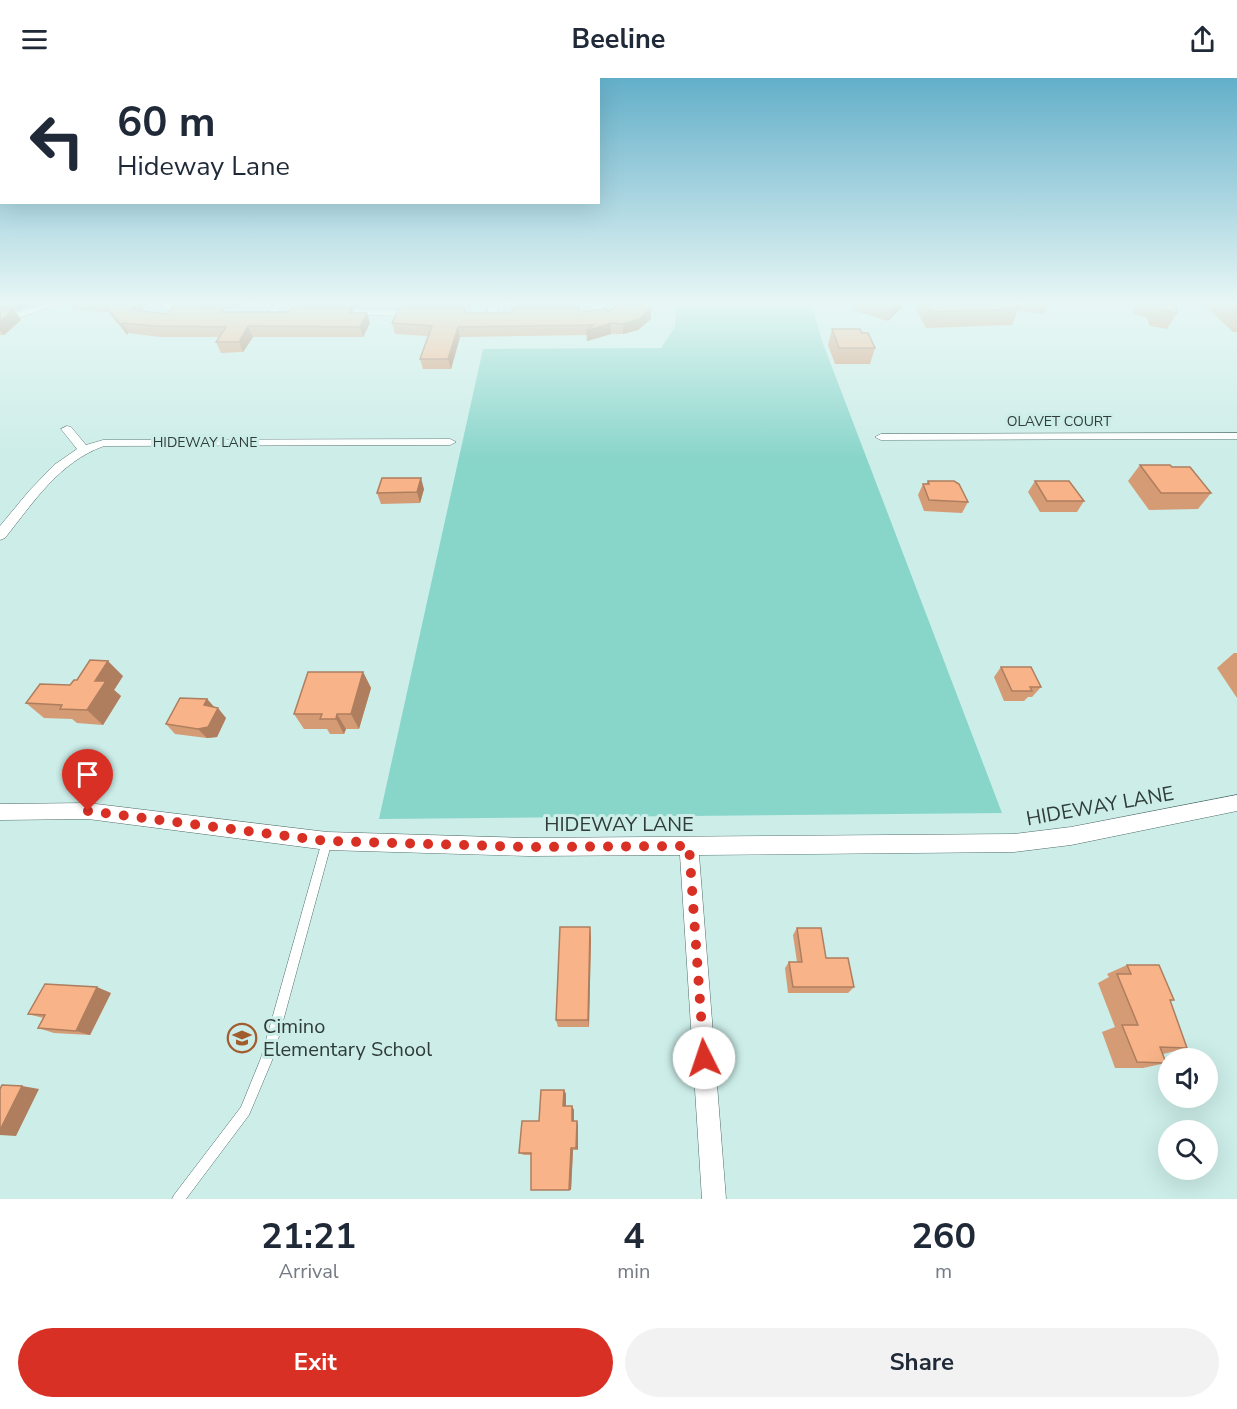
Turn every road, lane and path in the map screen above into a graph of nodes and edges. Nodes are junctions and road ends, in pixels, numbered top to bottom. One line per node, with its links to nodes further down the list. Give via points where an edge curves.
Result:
1 (68, 429): 5 (street)
2 (1237, 436): 3 (street, OLAVET COURT)
3 (881, 437)
4 (450, 442): 5 (street, HIDEWAY LANE, via 111,442)
5 (83, 448): 6 (street, HIDEWAY LANE, via 66,458)
6 (0, 535)
7 (1237, 803): 10 (street, HIDEWAY LANE, via 1071,836 1014,843)
8 (0, 812): 9 (street, HIDEWAY LANE, via 88,811)
9 (327, 841): 10 (street, HIDEWAY LANE, via 529,847); 11 (lane, via 267,1058 245,1111)
10 (689, 846): 12 (street)
11 (178, 1199)
12 (714, 1199)

